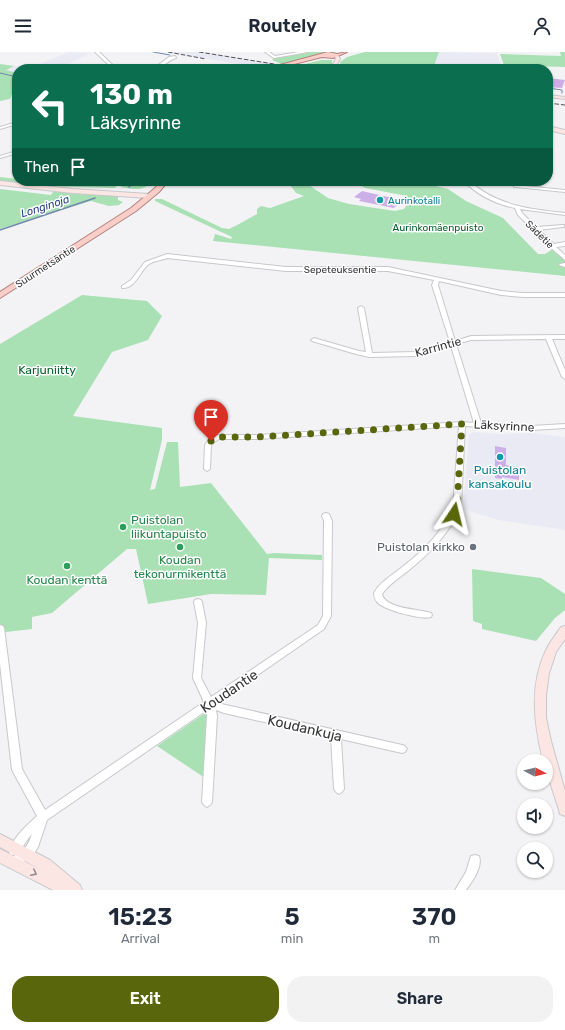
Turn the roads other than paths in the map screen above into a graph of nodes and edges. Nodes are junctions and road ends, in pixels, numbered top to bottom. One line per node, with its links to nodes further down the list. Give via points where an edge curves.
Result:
1 (93, 52): 5 (street)
2 (267, 52): 3 (street, via 273,57)
3 (306, 52)
4 (345, 52): 6 (main road)
5 (98, 53): 8 (street)
6 (332, 56): 10 (main road); 11 (main road)
7 (175, 57): 9 (street)
8 (110, 64)
9 (162, 64)
10 (293, 64)
11 (298, 64)
12 (553, 96): 13 (main road)
13 (564, 97)
14 (12, 124): 15 (street)
15 (0, 128)
16 (553, 129): 17 (main road)
17 (565, 132)
18 (12, 153): 19 (street)
19 (0, 157)
20 (0, 183): 21 (main road)
21 (12, 184)
22 (30, 186): 28 (main road)
23 (155, 186): 28 (main road, Suurmetsäntie)
24 (158, 186): 28 (main road, Suurmetsäntie)
25 (473, 186): 29 (street, via 490,198)
26 (516, 186): 27 (street)
27 (565, 191)
28 (145, 195): 39 (main road, Suurmetsäntie, via 111,225)
29 (517, 208): 30 (street); 32 (street, Sädetie)
30 (565, 214)
31 (562, 226): 32 (street)
32 (535, 229): 34 (street, Sädetie)
33 (565, 244): 34 (street)
34 (552, 246): 35 (street, Sädetie)
35 (565, 258)
36 (437, 279): 37 (street, Sepeteuksentie, via 388,269 286,269 167,256 147,263 134,281); 38 (street, Sepeteuksentie, via 500,293); 44 (street, via 435,285)
37 (124, 287)
38 (565, 294)
39 (0, 296)
40 (361, 308): 45 (street)
41 (548, 337): 42 (street, Karrintie); 44 (street, Karrintie, via 471,338); 46 (street)
42 (565, 337)
43 (314, 340): 45 (street, Karrintie)
44 (453, 343): 45 (street, Karrintie, via 411,354); 48 (street)
45 (369, 355)
46 (565, 376)
47 (462, 424): 48 (street, Läksyrinne); 50 (street, Läksyrinne, via 258,437 218,437 208,445); 53 (street, via 457,506 454,514 447,526 418,558 383,586 378,597 394,609)
48 (478, 424): 49 (street, Läksyrinne, via 532,428)
49 (565, 426)
50 (207, 469)
51 (326, 516): 56 (street, Koudantie, via 326,621 321,628)
52 (198, 602): 56 (street, via 202,623 197,678)
53 (428, 615)
54 (0, 628): 62 (street, via 17,770)
55 (565, 630): 61 (main road, via 547,659 542,674 539,704 542,735)
56 (210, 704): 57 (street, Koudankuja); 60 (street, via 212,716); 62 (street, Koudantie)
57 (336, 735): 58 (street, Koudankuja); 59 (street)
58 (402, 749)
59 (339, 789)
60 (207, 802)
61 (565, 810)
62 (43, 817): 64 (street, Koudantie); 65 (street, via 34,844)
63 (0, 840): 64 (main road)
64 (14, 848): 65 (main road); 68 (street)
65 (27, 854): 68 (street); 69 (main road, via 61,876)
66 (0, 856): 68 (main road)
67 (475, 860): 70 (street, via 471,875)
68 (13, 862): 69 (main road, one-way to 69, via 56,884)
69 (72, 888)
70 (460, 890)

